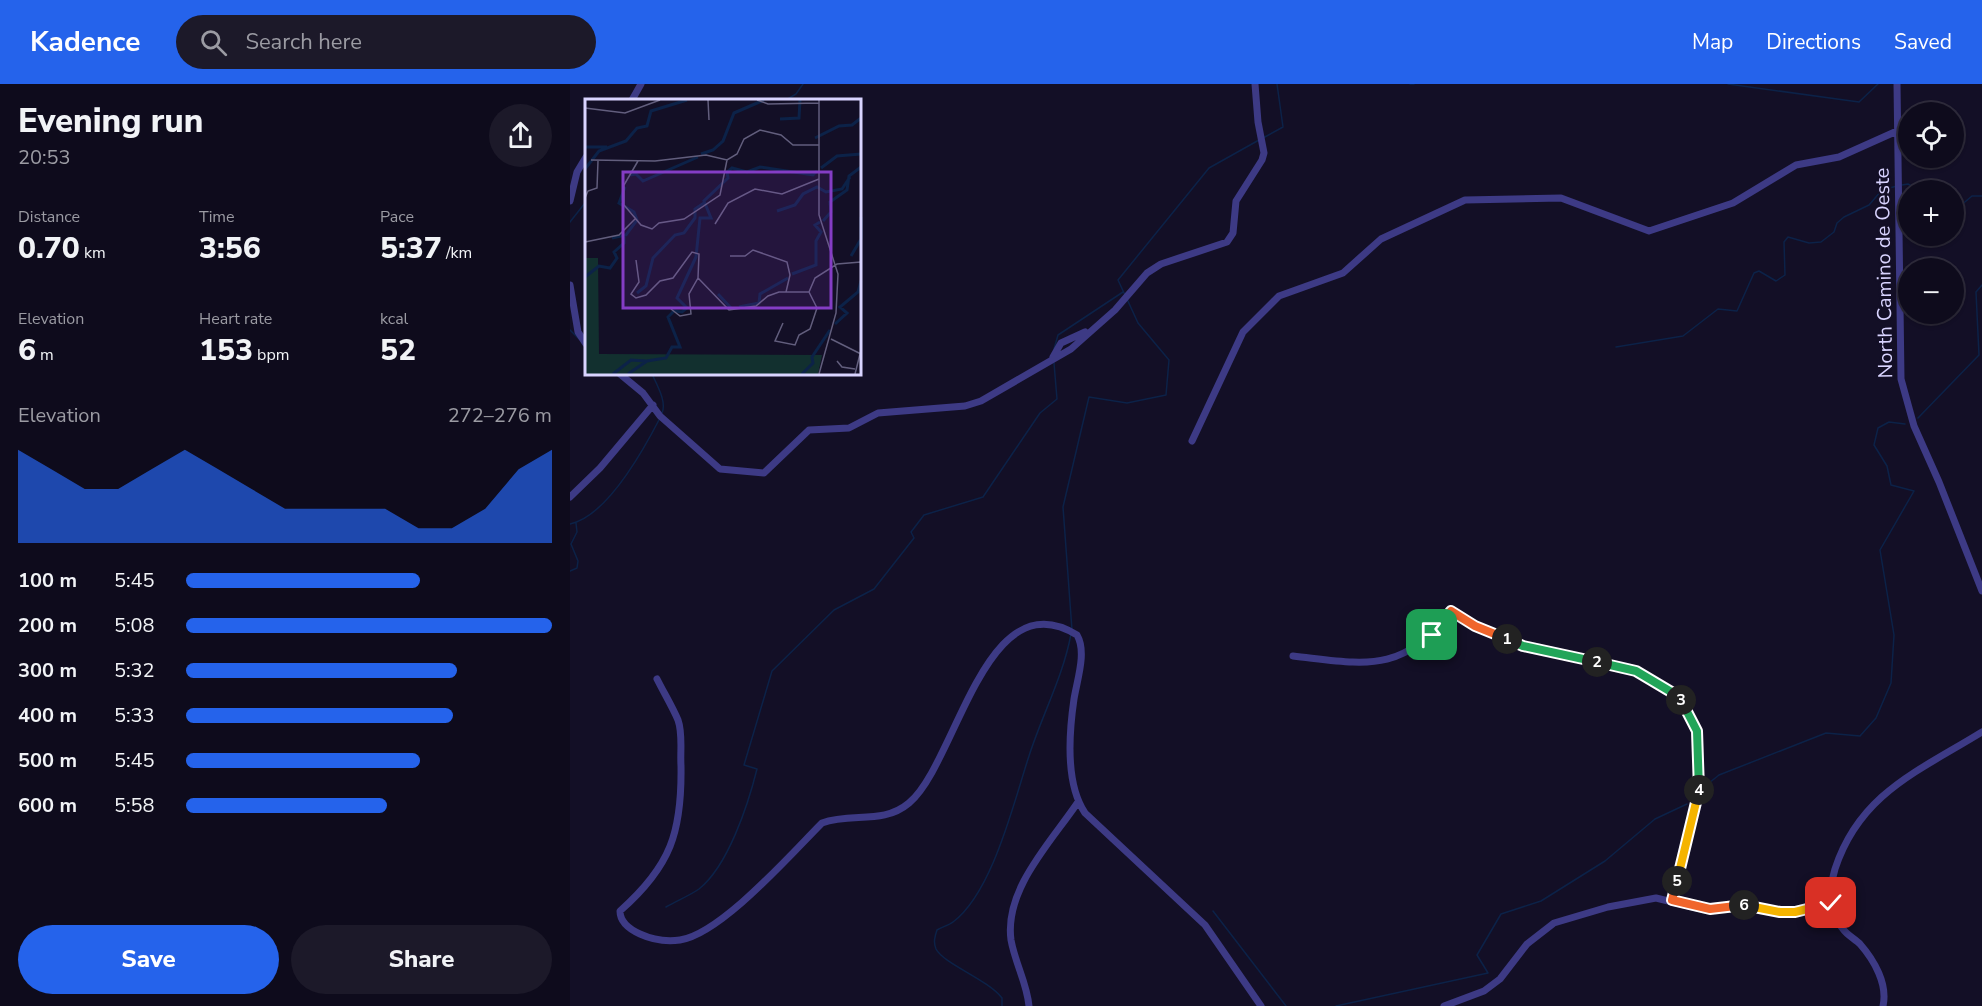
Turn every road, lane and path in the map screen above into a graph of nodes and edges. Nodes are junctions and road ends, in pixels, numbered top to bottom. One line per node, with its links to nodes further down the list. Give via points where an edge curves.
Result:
1 (641, 84): 4 (street)
2 (1255, 84): 14 (street, via 1264,153 1236,201 1231,238 1221,245 1180,255 1147,273 1109,316 1071,349 981,401 965,406 878,412 849,428 809,430 764,473 720,469)
3 (1897, 84): 5 (street, North Camino de Oeste)
4 (634, 99)
5 (1898, 131): 15 (street, via 1839,157 1796,165 1733,203 1649,231 1561,198 1464,200 1381,239 1343,273 1279,296 1243,332)
6 (585, 159): 8 (street)
7 (1898, 168): 17 (street, North Camino de Oeste, via 1900,379 1914,426)
8 (577, 172): 9 (street); 10 (street)
9 (570, 183)
10 (570, 201)
11 (570, 285): 12 (street, via 578,332)
12 (585, 342)
13 (621, 375): 14 (street)
14 (653, 405): 16 (street)
15 (1192, 441)
16 (570, 497)
17 (1982, 591)
18 (1293, 656): 22 (street, via 1367,664 1393,658 1432,635 1451,611 1523,646 1636,671 1678,696 1697,731 1700,785)
19 (657, 679): 21 (street, via 680,729 677,830 666,857 648,884 620,911 624,923 633,931 654,940 682,939 723,919 822,823 834,819 873,819 910,802 936,763 988,664 1012,635 1026,627 1059,627 1081,641 1072,726)
20 (1982, 732): 23 (street, via 1870,805 1852,828 1838,861 1831,882)
21 (1078, 802): 24 (street, via 1026,879 1012,913 1011,940); 25 (street, via 1205,925)
22 (1672, 900): 23 (street, via 1697,908 1755,905 1780,912); 26 (street, via 1644,899 1554,923 1527,945 1500,979 1484,991)
23 (1831, 903): 27 (street, via 1843,930 1860,944 1883,980)
24 (1029, 1006)
25 (1261, 1006)
26 (1444, 1006)
27 (1883, 1006)

